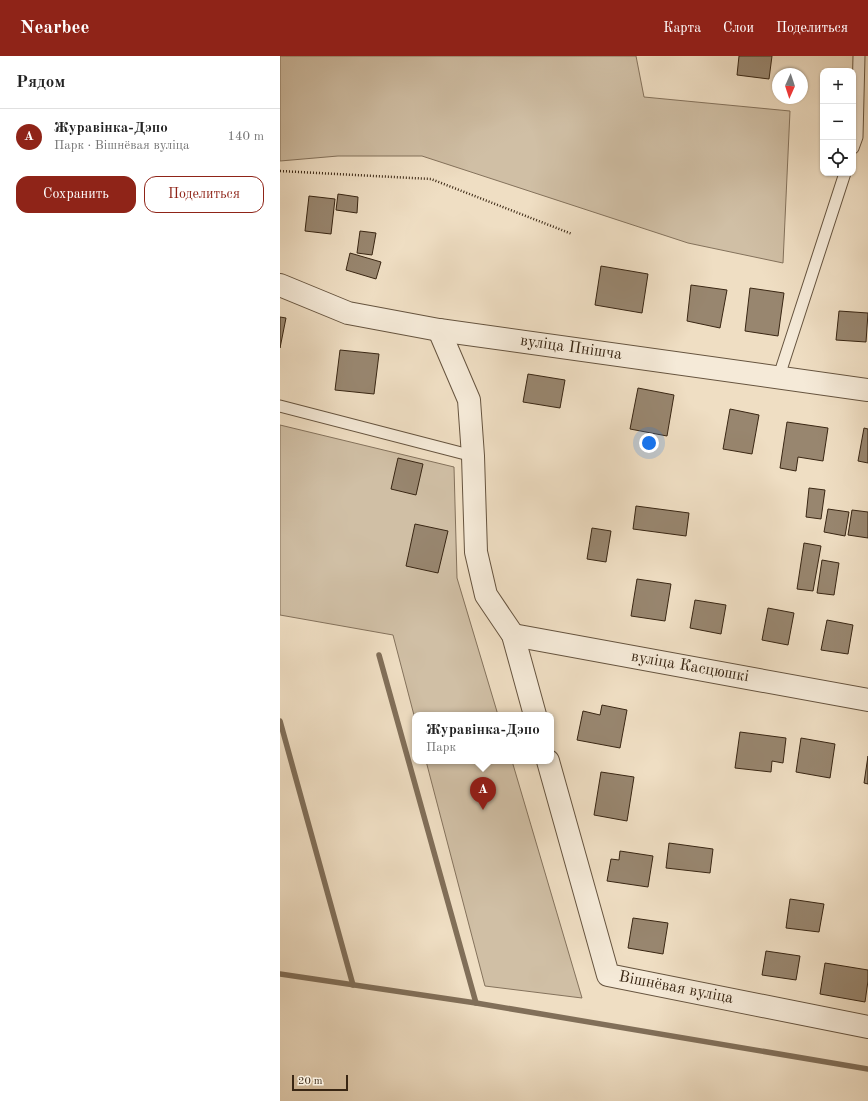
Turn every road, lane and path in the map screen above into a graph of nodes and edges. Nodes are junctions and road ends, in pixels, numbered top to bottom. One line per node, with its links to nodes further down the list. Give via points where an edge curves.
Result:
1 (859, 56): 2 (lane)
2 (856, 140)
3 (280, 171): 5 (path, via 431,179)
4 (844, 176): 8 (lane)
5 (572, 234)
6 (280, 285): 7 (street, вуліца Пнішча, via 348,313)
7 (438, 330): 8 (street, вуліца Пнішча); 11 (street, via 469,400)
8 (779, 376): 9 (street, вуліца Пнішча)
9 (868, 390)
10 (280, 406): 11 (lane)
11 (473, 456): 12 (street, via 476,552 486,595)
12 (513, 634): 13 (street, вуліца Касцюшкі); 14 (street)
13 (868, 700)
14 (534, 712)
15 (549, 764): 16 (street, Вішнёвая вуліца, via 608,975)
16 (868, 1027)

